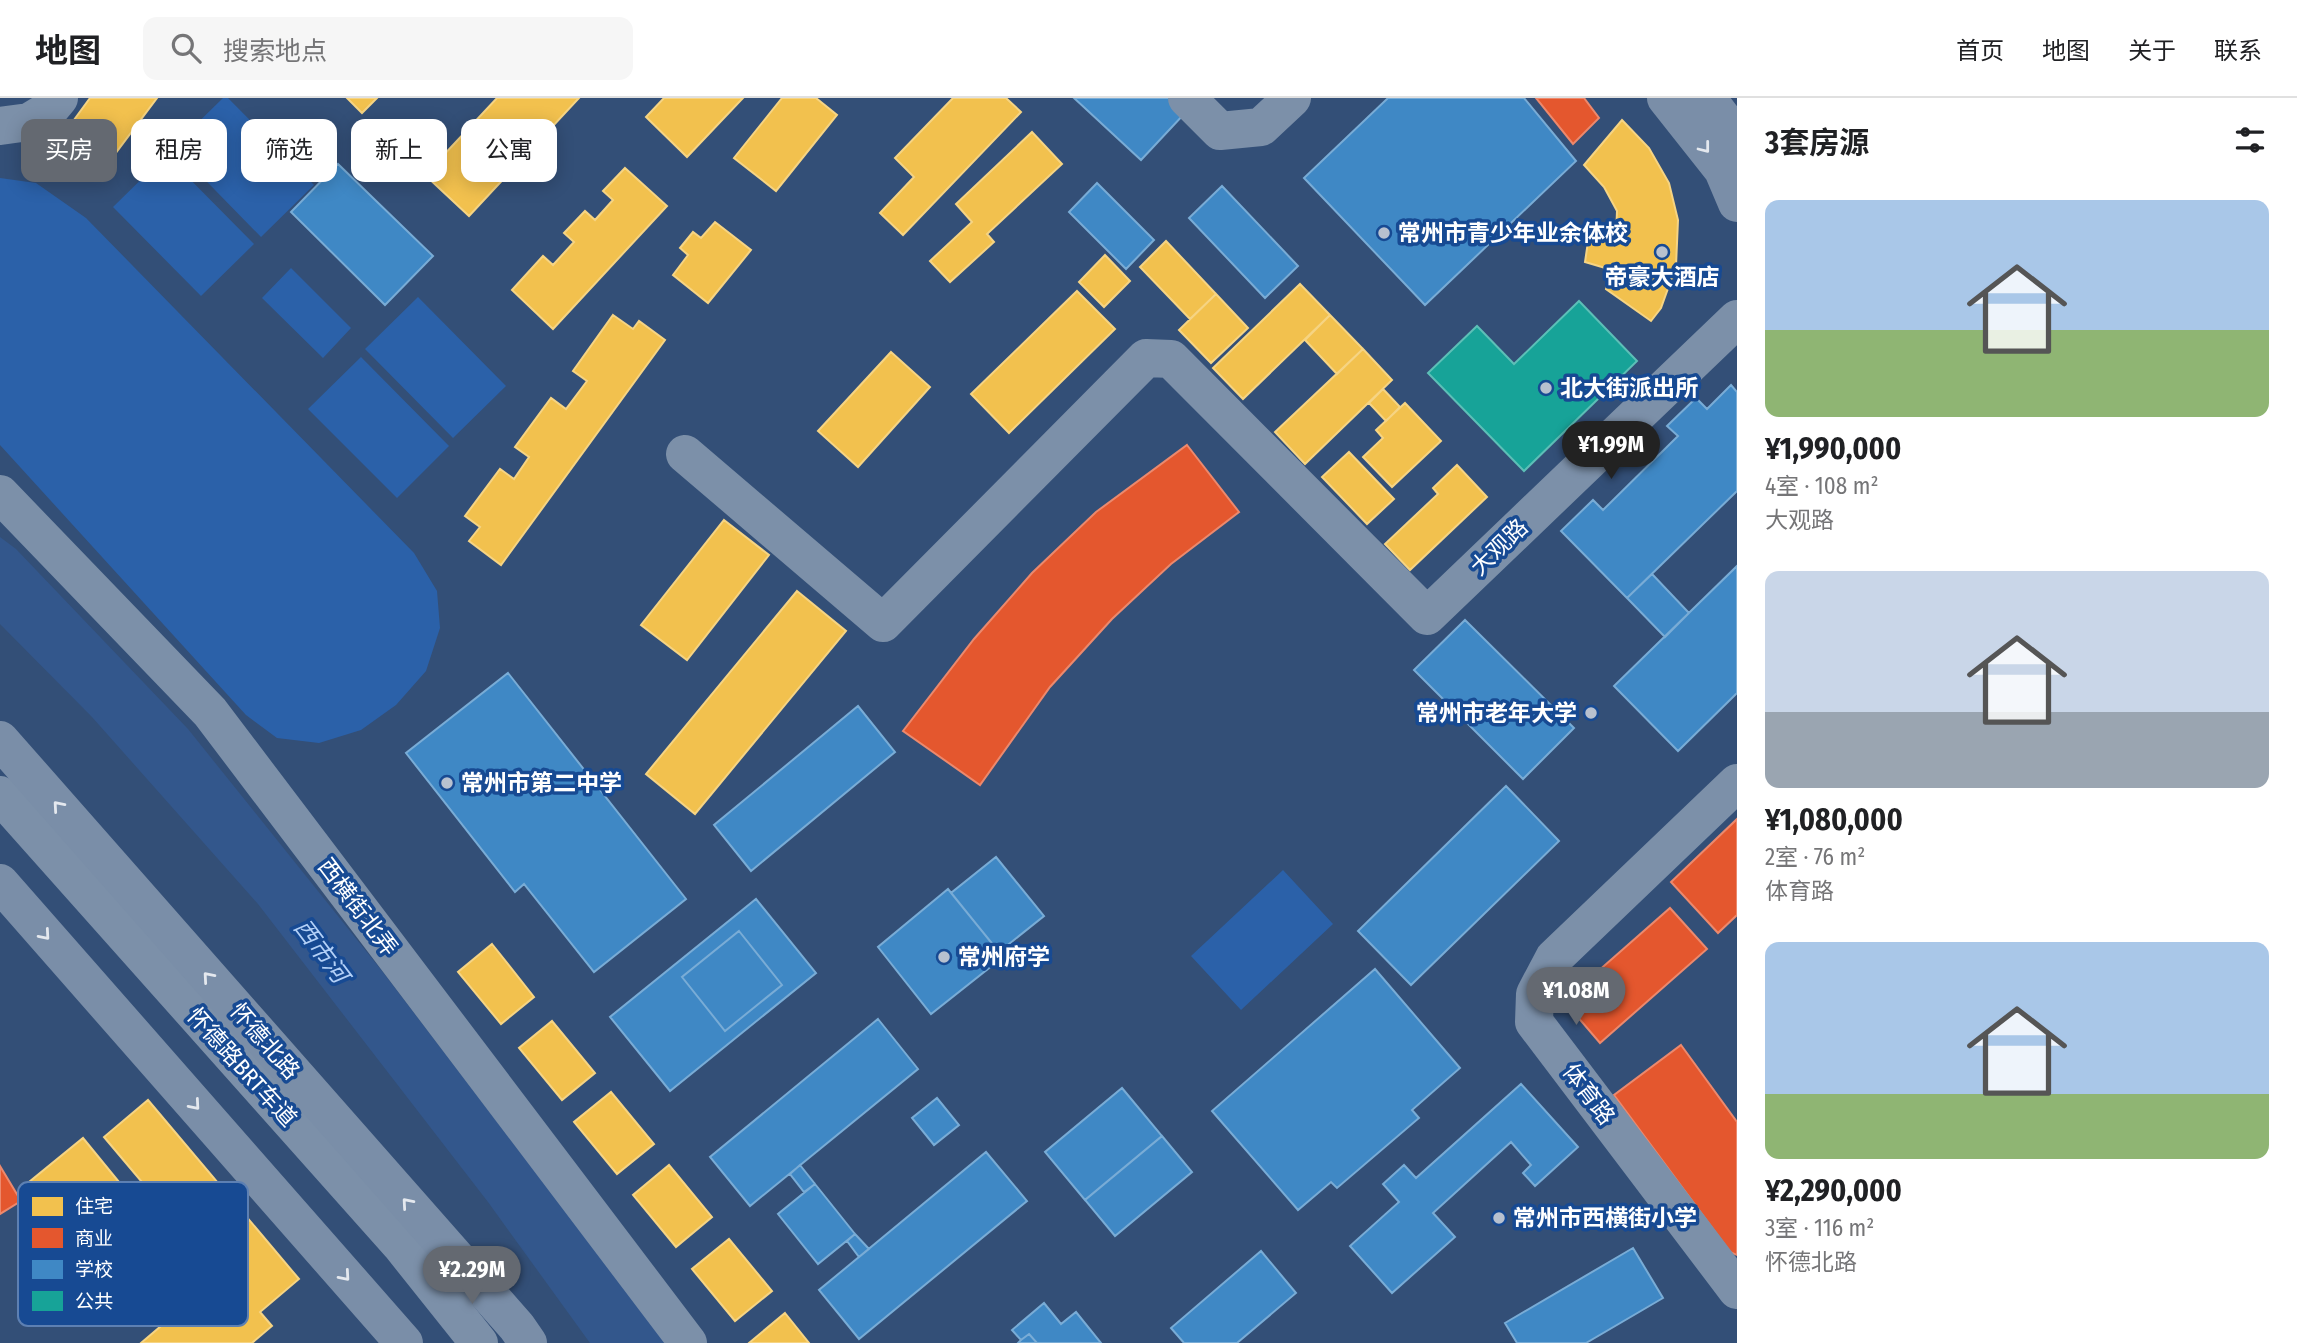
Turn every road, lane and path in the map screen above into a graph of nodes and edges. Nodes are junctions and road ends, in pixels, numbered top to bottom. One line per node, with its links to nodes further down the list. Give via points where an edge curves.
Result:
1 (1187, 98): 8 (street, via 1220,131)
2 (1233, 98): 8 (street)
3 (1292, 98): 8 (street)
4 (1666, 98): 10 (main road, one-way to 10, via 1723,170)
5 (1707, 98): 9 (main road)
6 (54, 104): 7 (street, via 29,122)
7 (0, 125)
8 (1262, 127)
9 (1737, 138)
10 (1737, 203)
11 (1737, 319): 12 (street, 大观路, via 1427,616 1171,359 1146,358 883,623)
12 (685, 454)
13 (0, 495): 22 (street, 西横街北弄, via 209,712)
14 (0, 740): 20 (main road, 怀德北路, one-way to 14)
15 (1737, 783): 19 (street, 体育路, via 1554,958 1535,994 1534,1022)
16 (0, 795): 20 (street, 怀德路BRT车道)
17 (0, 832): 20 (street, 怀德路BRT车道, via 392,1265)
18 (0, 883): 21 (main road, one-way to 21)
19 (1737, 1290)
20 (481, 1340)
21 (404, 1343)
22 (688, 1343)

